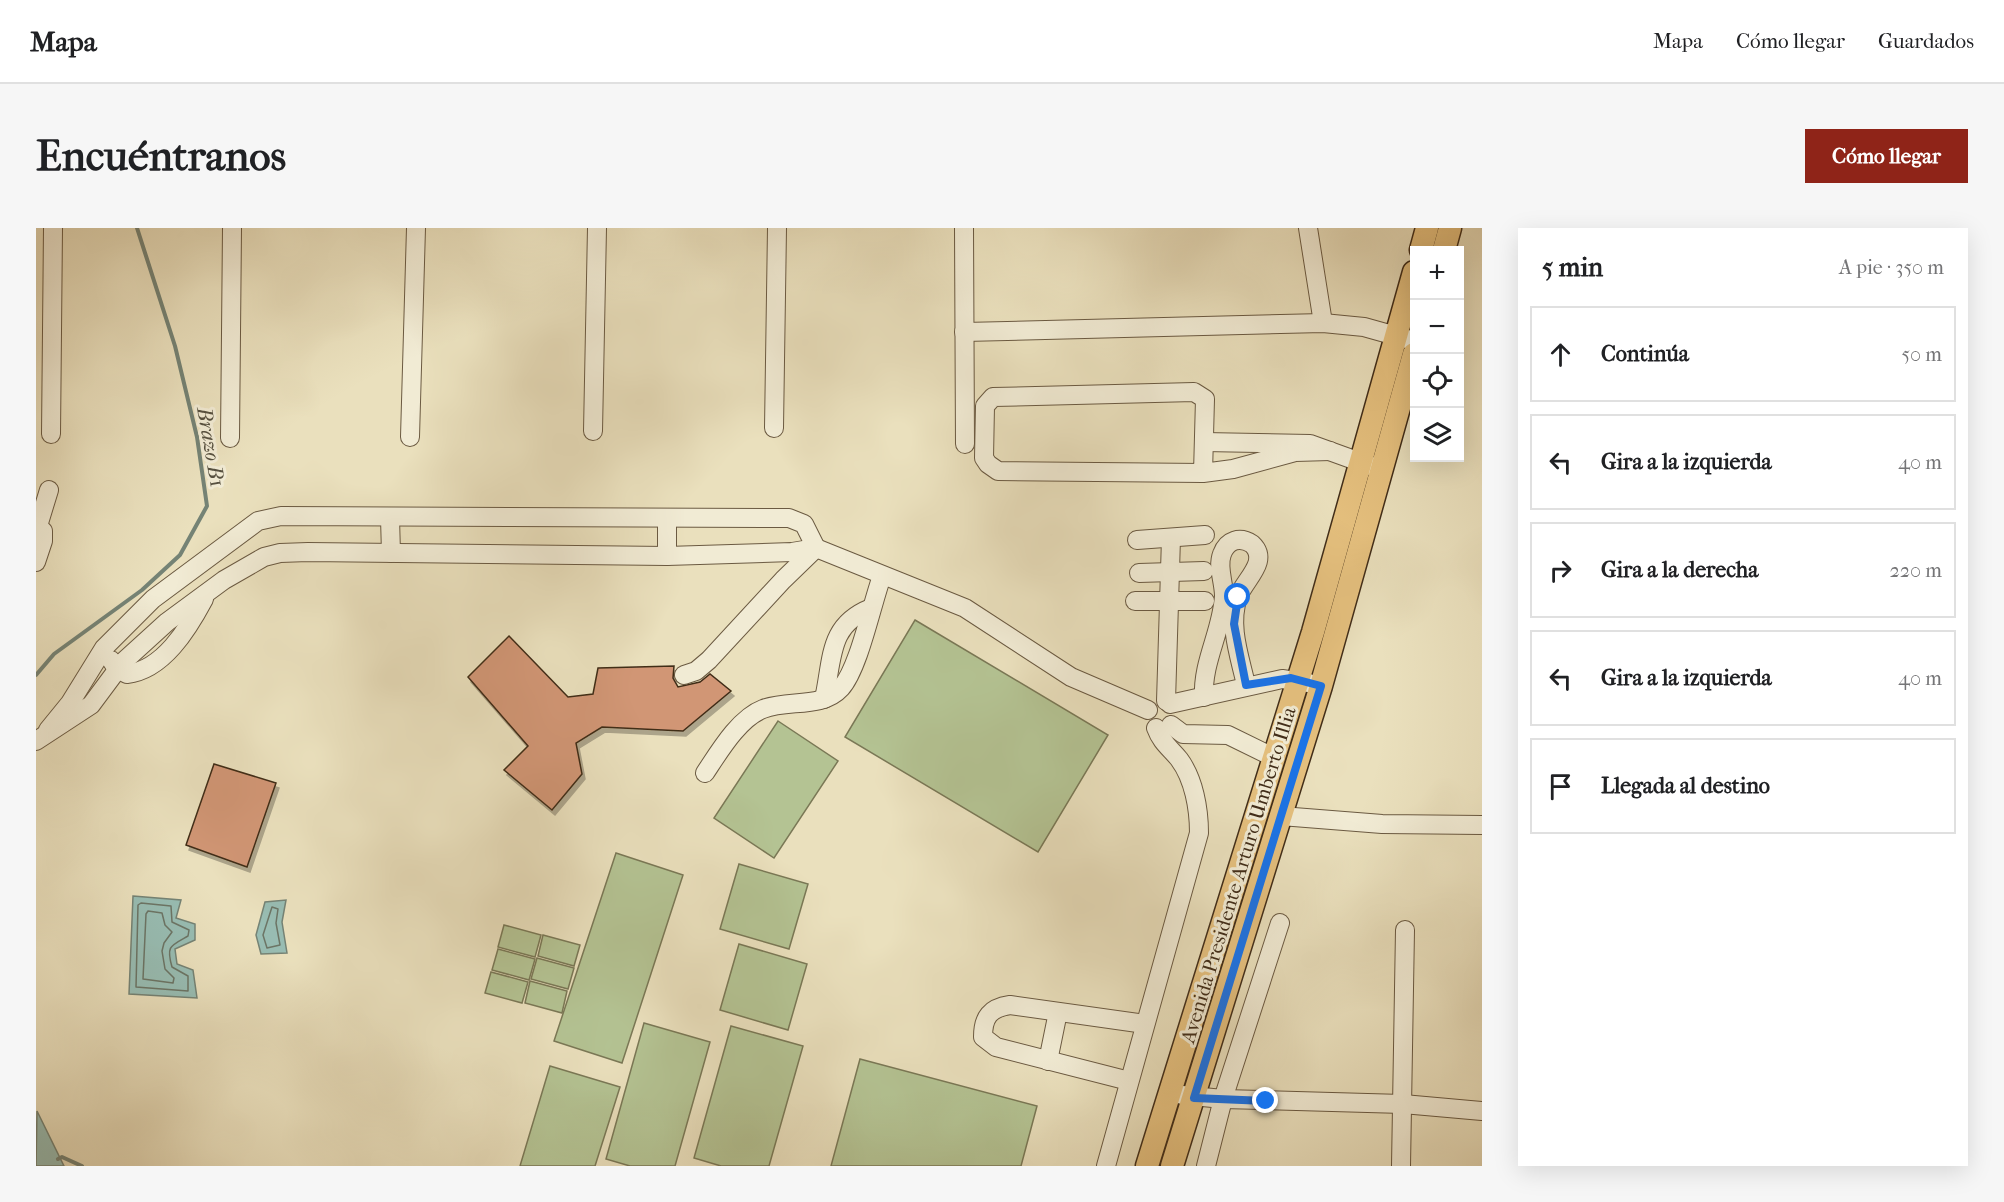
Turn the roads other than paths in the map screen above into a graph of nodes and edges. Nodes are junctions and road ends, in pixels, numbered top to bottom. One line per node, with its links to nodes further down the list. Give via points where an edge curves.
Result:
1 (53, 228): 19 (street)
2 (232, 228): 21 (street)
3 (416, 228): 20 (street)
4 (597, 228): 18 (street)
5 (777, 228): 17 (street)
6 (964, 228): 14 (street)
7 (1308, 228): 13 (street)
8 (1427, 228): 10 (main road)
9 (1450, 228): 11 (main road)
10 (1422, 246)
11 (1445, 246)
12 (1411, 300): 15 (main road, Avenida Presidente Arturo Umberto Illia)
13 (1323, 323): 14 (street); 15 (street, via 1348,324)
14 (964, 332): 23 (street)
15 (1406, 338): 25 (main road, Avenida Presidente Arturo Umberto Illia)
16 (1410, 364): 25 (main road, Avenida Presidente Arturo Umberto Illia)
17 (774, 428)
18 (593, 431)
19 (51, 434)
20 (410, 437)
21 (230, 438)
22 (1204, 442): 24 (street, via 1310,444); 26 (street); 26 (street, via 1204,399 1194,392 993,397 985,406 984,458 998,471)
23 (965, 444)
24 (1330, 451): 25 (street); 26 (street, via 1295,452)
25 (1371, 466): 50 (main road, Avenida Presidente Arturo Umberto Illia); 52 (main road, Avenida Presidente Arturo Umberto Illia)
26 (1203, 473)
27 (49, 490): 30 (street)
28 (390, 518): 29 (street); 31 (street, via 281,516 258,521); 36 (street)
29 (667, 519): 35 (street, via 789,518 804,524); 37 (street)
30 (37, 526): 38 (street, via 43,542)
31 (251, 528): 39 (street); 47 (street, via 153,599)
32 (1205, 535): 33 (street)
33 (1171, 538): 34 (street); 40 (street)
34 (1137, 540)
35 (816, 548): 37 (street); 43 (street); 49 (street, via 709,660)
36 (391, 552): 37 (street); 39 (street, via 280,553)
37 (667, 556)
38 (36, 561)
39 (248, 564): 48 (street, via 167,622)
40 (1170, 572): 41 (street); 42 (street); 45 (street)
41 (1204, 572)
42 (1139, 573)
43 (882, 576): 55 (street, via 965,608 1071,677); 60 (street, via 871,608 854,614 841,627 824,699 762,709 739,728)
44 (1136, 601): 45 (street)
45 (1169, 601): 46 (street); 54 (street)
46 (1205, 601)
47 (104, 648): 48 (street); 57 (street, via 70,703)
48 (117, 669): 57 (street, via 91,705)
49 (684, 675)
50 (1299, 680): 51 (street); 52 (street); 58 (main road, Avenida Presidente Arturo Umberto Illia)
51 (1252, 684): 53 (street); 53 (street, via 1236,639 1234,616 1238,597 1259,556 1252,544 1239,539 1231,542 1222,554 1224,595 1204,675)
52 (1321, 686): 61 (main road, Avenida Presidente Arturo Umberto Illia)
53 (1204, 697): 54 (street)
54 (1168, 703): 55 (street, via 1157,701); 56 (street, via 1175,716)
55 (1148, 710): 56 (street, via 1149,723)
56 (1170, 729): 58 (street, via 1228,735); 59 (street); 59 (street, via 1160,739)
57 (38, 741)
58 (1275, 758): 69 (main road, Avenida Presidente Arturo Umberto Illia)
59 (1179, 759): 66 (street, via 1192,787 1199,833)
60 (705, 772)
61 (1281, 816): 62 (street, via 1362,823); 70 (main road, Avenida Presidente Arturo Umberto Illia)
62 (1482, 825)
63 (1280, 923): 71 (street)
64 (1405, 930): 72 (street)
65 (1058, 1012): 66 (street); 67 (street); 67 (street, via 1010,1005 987,1014 983,1024 983,1037 990,1044)
66 (1145, 1024): 68 (street)
67 (1048, 1061): 68 (street)
68 (1129, 1081): 76 (street)
69 (1171, 1092): 70 (street); 77 (main road, Avenida Presidente Arturo Umberto Illia)
70 (1194, 1098): 71 (street); 78 (main road, Avenida Presidente Arturo Umberto Illia)
71 (1223, 1099): 72 (street); 79 (street)
72 (1403, 1104): 74 (street); 80 (street)
73 (1482, 1107): 74 (street)
74 (1461, 1109): 75 (street)
75 (1482, 1112)
76 (1106, 1166)
77 (1147, 1166)
78 (1172, 1166)
79 (1206, 1166)
80 (1401, 1166)

